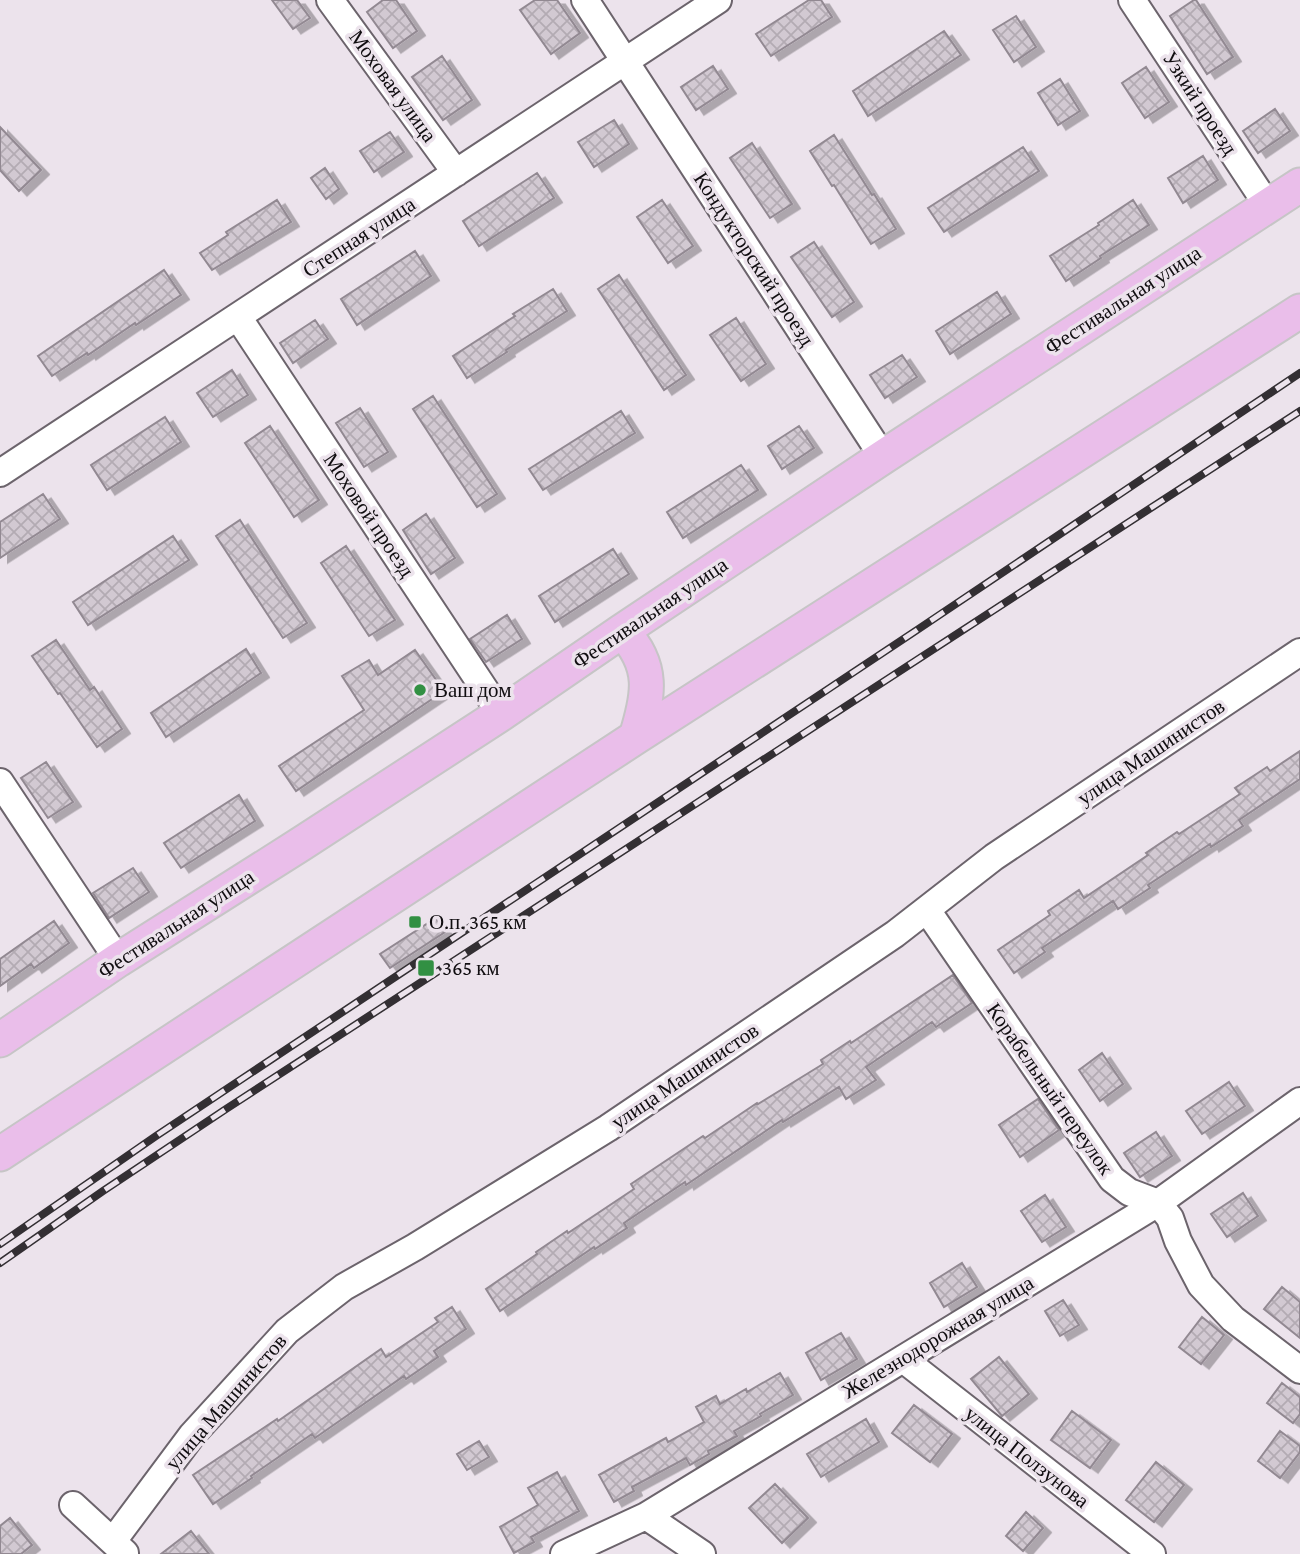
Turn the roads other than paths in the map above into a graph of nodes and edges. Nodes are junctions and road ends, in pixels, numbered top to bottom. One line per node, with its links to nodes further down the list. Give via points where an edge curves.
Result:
1 (330, 0): 6 (street, Моховая улица)
2 (584, 0): 5 (street, Кондукторский проезд)
3 (718, 0): 5 (street, Степная улица)
4 (1132, 0): 8 (street, Узкий проезд)
5 (624, 62): 6 (street, Степная улица); 11 (street, Кондукторский проезд)
6 (456, 173): 10 (street, Степная улица)
7 (1300, 185): 8 (main road, Фестивальная улица)
8 (1268, 206): 11 (main road, Фестивальная улица)
9 (1300, 312): 16 (main road)
10 (238, 317): 12 (street, Степная улица); 15 (street, Моховой проезд)
11 (883, 457): 13 (main road, Фестивальная улица)
12 (0, 473)
13 (622, 631): 15 (main road, Фестивальная улица); 16 (main road, via 642,658 647,684)
14 (1300, 652): 18 (street, улица Машинистов, via 994,857)
15 (501, 714): 19 (main road, Фестивальная улица)
16 (636, 737): 22 (main road)
17 (0, 782): 19 (street)
18 (927, 910): 23 (street, Корабельный переулок, via 1112,1179 1129,1192); 28 (street, улица Машинистов, via 590,1140 344,1287 288,1331 192,1435)
19 (118, 961): 20 (main road, Фестивальная улица)
20 (0, 1040)
21 (1300, 1101): 23 (street, Железнодорожная улица)
22 (0, 1154)
23 (1158, 1203): 24 (street, Железнодорожная улица); 25 (street, via 1170,1218 1201,1285 1233,1319)
24 (903, 1359): 27 (street, Железнодорожная улица); 31 (street, улица Ползунова)
25 (1300, 1370)
26 (73, 1505): 28 (street)
27 (646, 1516): 29 (street, Железнодорожная улица); 30 (street)
28 (120, 1548)
29 (564, 1554)
30 (702, 1554)
31 (1152, 1554)

